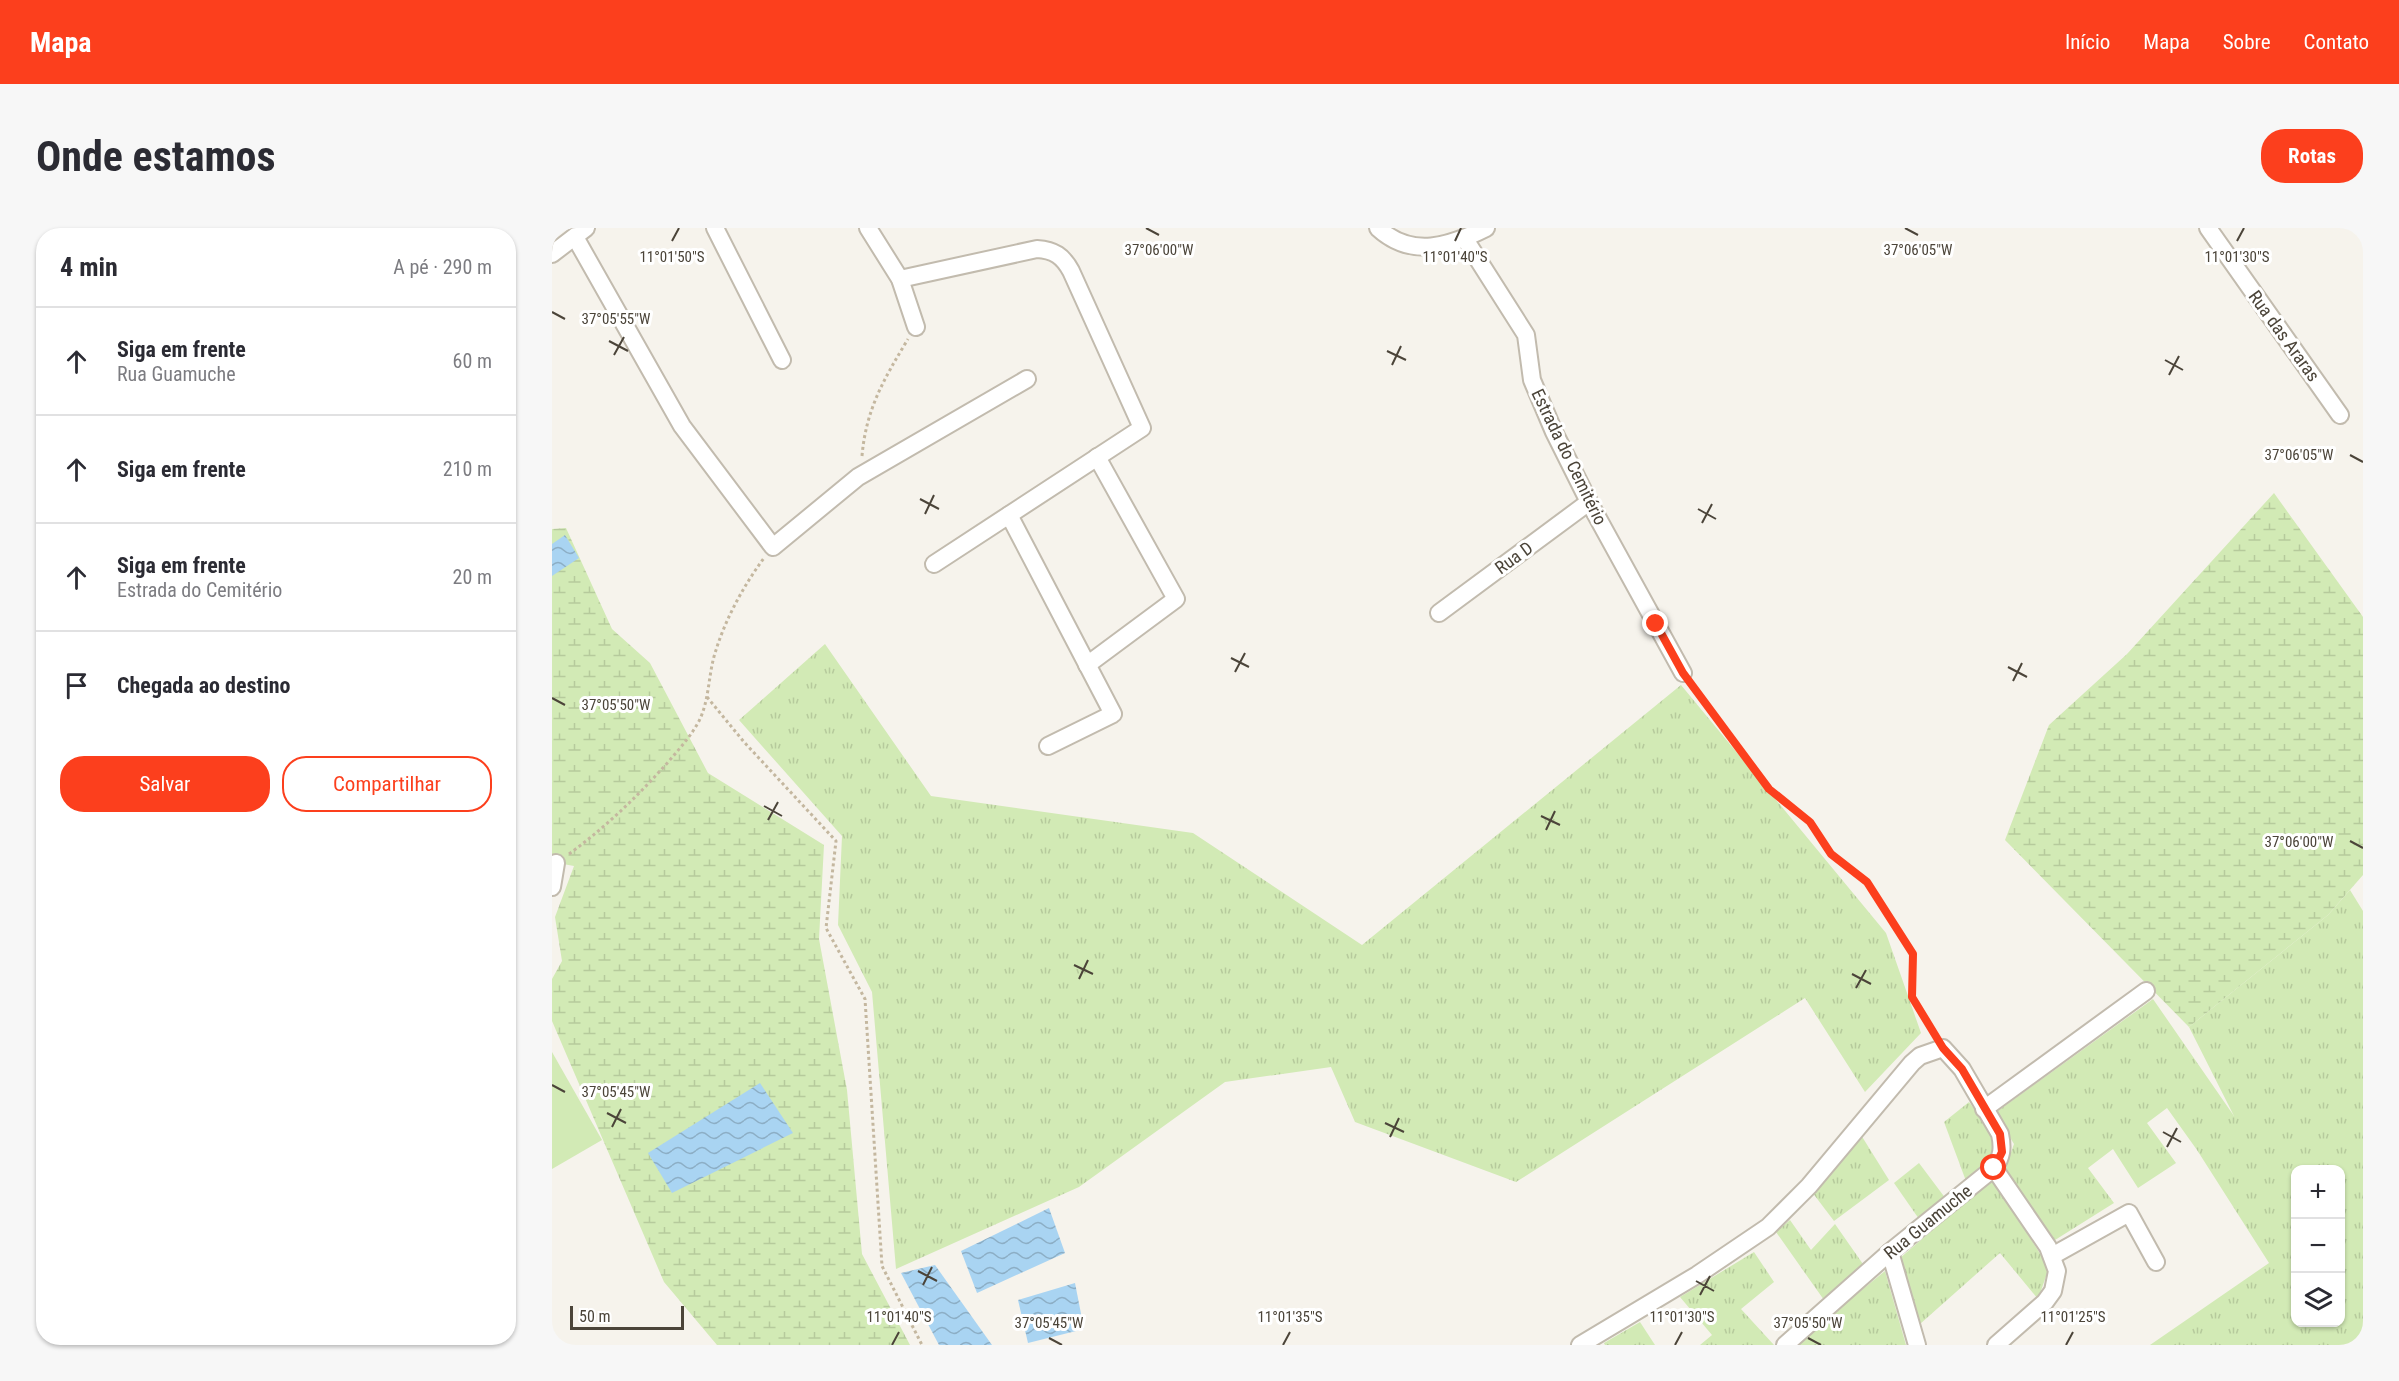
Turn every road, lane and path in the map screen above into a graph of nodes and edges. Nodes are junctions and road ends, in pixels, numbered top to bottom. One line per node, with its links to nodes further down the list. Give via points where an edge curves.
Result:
1 (715, 228): 11 (street)
2 (868, 228): 9 (street)
3 (1378, 228): 7 (street, via 1399,243 1426,248)
4 (1486, 228): 7 (street)
5 (2208, 228): 13 (street, Rua das Araras)
6 (580, 232): 8 (street); 18 (street, via 682,426)
7 (1465, 239): 16 (street, Estrada do Cemitério, via 1526,335 1532,380)
8 (552, 254)
9 (900, 279): 10 (street); 14 (street, via 1037,249 1061,257 1142,428)
10 (916, 327): 15 (path, via 887,373 865,425)
11 (782, 360)
12 (1027, 378): 15 (street)
13 (2340, 415)
14 (1097, 457): 17 (street); 21 (street, via 1176,599)
15 (861, 475): 18 (street)
16 (1588, 502): 20 (street, Rua D); 22 (street, Estrada do Cemitério)
17 (1009, 515): 19 (street); 21 (street)
18 (773, 547): 23 (path, via 742,591 727,623 716,650)
19 (934, 564)
20 (1439, 613)
21 (1087, 665): 24 (street, via 1113,714)
22 (1683, 673): 28 (path, via 1769,789 1810,822 1831,854 1867,882 1913,954 1912,997)
23 (707, 697): 25 (path, via 700,720 687,741 648,785 625,809); 34 (path, via 836,841 826,927 865,999 882,1266)
24 (1048, 746)
25 (554, 864): 26 (street)
26 (552, 887)
27 (2146, 991): 29 (street)
28 (1943, 1048): 29 (street, via 1962,1069); 35 (street, via 1912,1063 1809,1186 1767,1227 1697,1275)
29 (1984, 1109): 30 (street, via 2002,1144 2000,1160)
30 (1994, 1168): 31 (street, Rua Guamuche); 32 (street)
31 (1890, 1252): 36 (street, Rua Guamuche); 37 (street)
32 (2052, 1256): 33 (street, via 2129,1213); 38 (street, via 2057,1271 2053,1291)
33 (2156, 1262)
34 (922, 1345)
35 (1580, 1345)
36 (1785, 1345)
37 (1917, 1345)
38 (1996, 1345)

